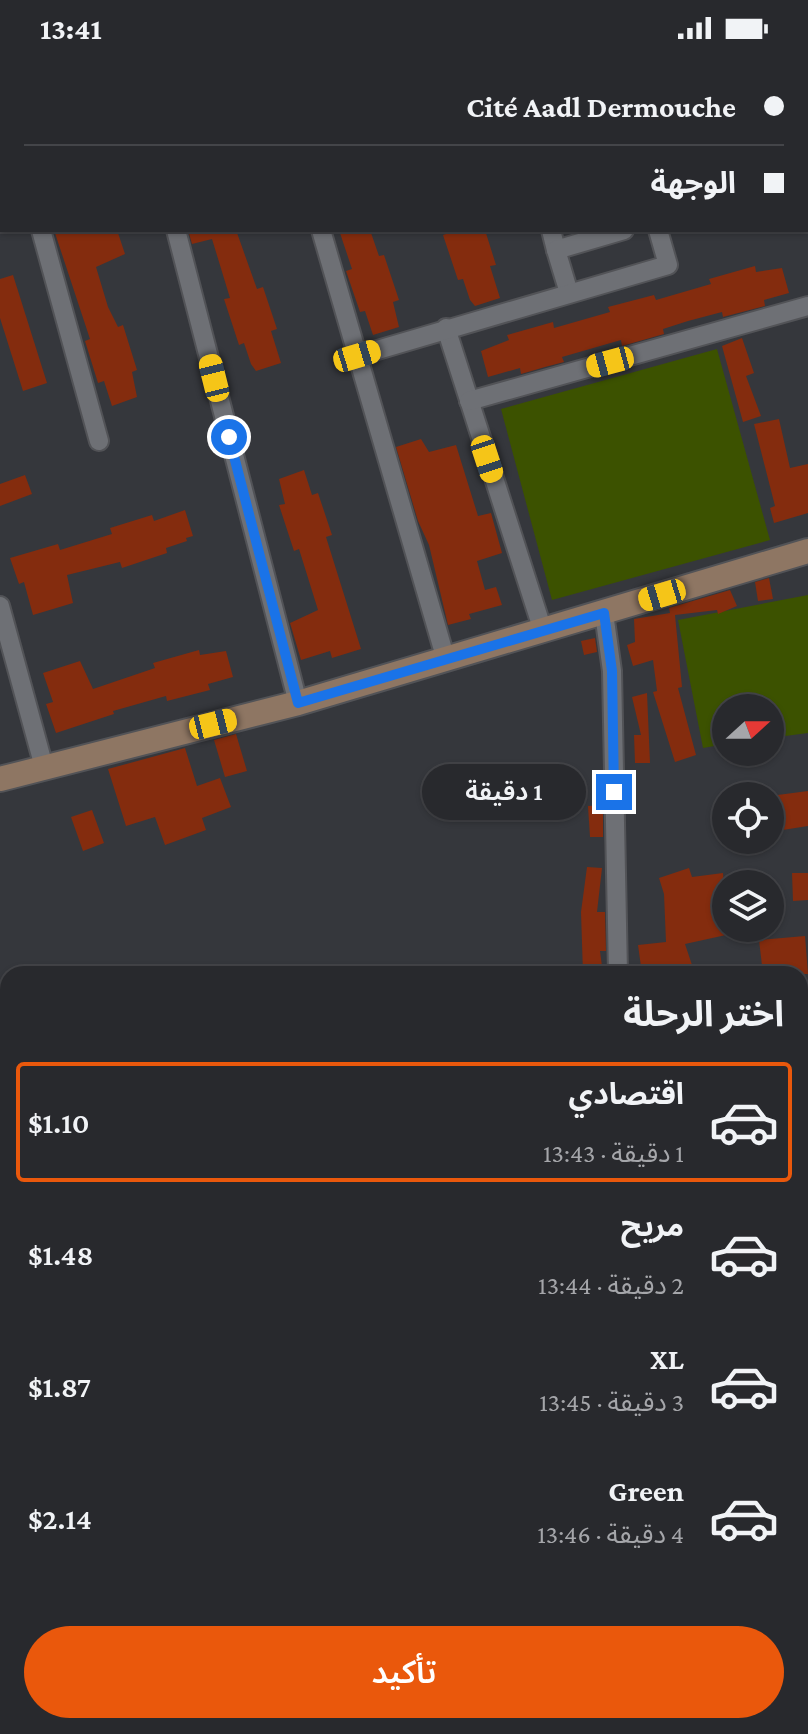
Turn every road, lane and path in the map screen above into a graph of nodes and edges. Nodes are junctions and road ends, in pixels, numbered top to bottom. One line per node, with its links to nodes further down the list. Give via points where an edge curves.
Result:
1 (42, 232): 13 (street)
2 (177, 232): 19 (street)
3 (322, 232): 11 (street)
4 (552, 232): 7 (street)
5 (617, 232): 7 (street)
6 (659, 232): 8 (street, via 668,265)
7 (556, 250): 8 (street)
8 (569, 293): 10 (street)
9 (808, 306): 12 (street)
10 (446, 328): 11 (street); 12 (street)
11 (357, 356): 18 (street)
12 (469, 401): 17 (street)
13 (99, 441)
14 (808, 551): 16 (main road)
15 (0, 606): 20 (street)
16 (604, 613): 17 (main road); 22 (street, via 612,671)
17 (543, 631): 18 (main road)
18 (446, 660): 19 (main road)
19 (298, 703): 20 (main road)
20 (44, 767): 21 (main road)
21 (0, 779)
22 (618, 966)

